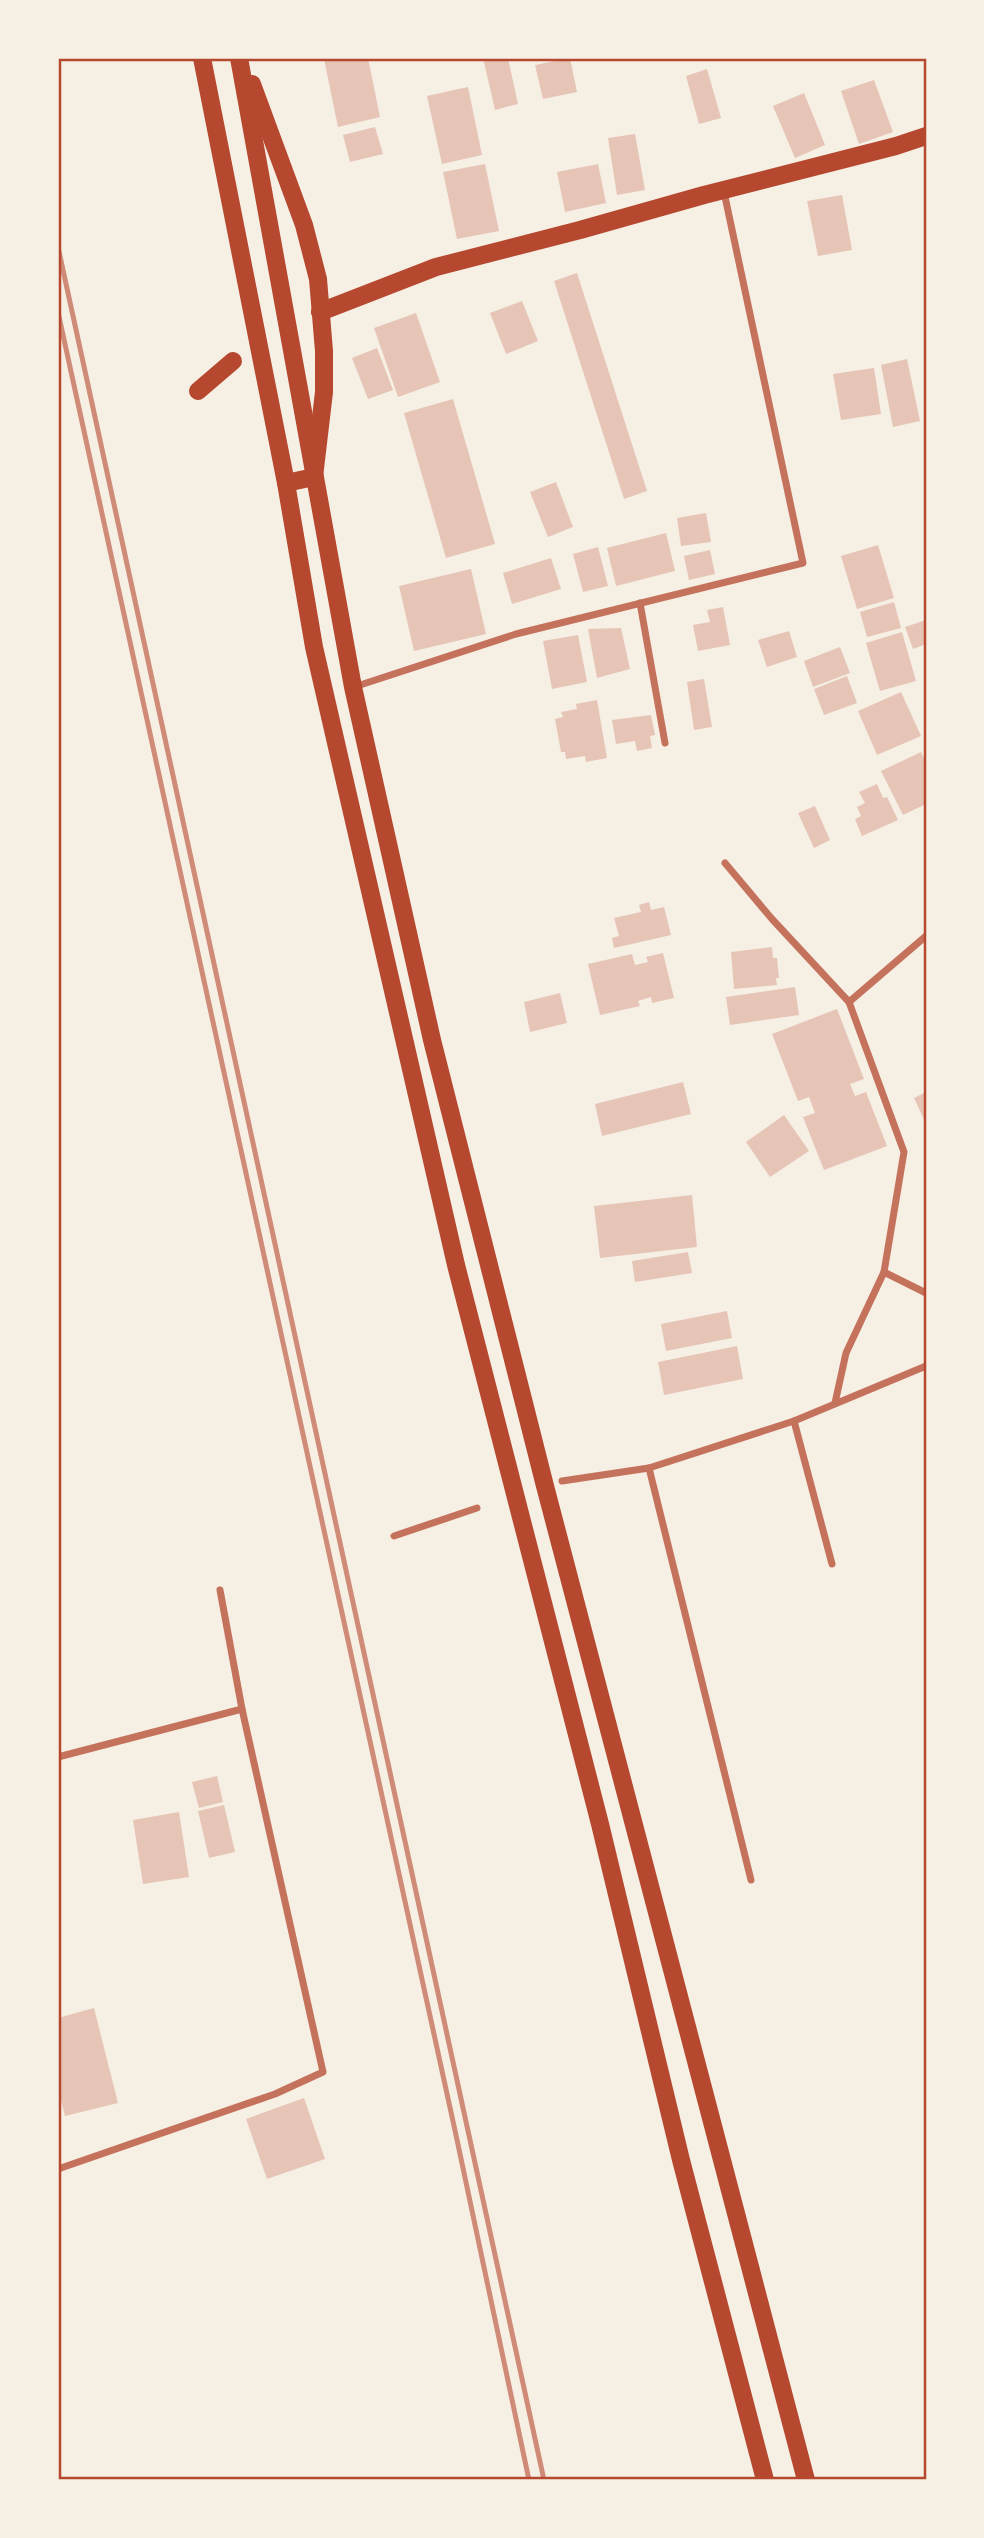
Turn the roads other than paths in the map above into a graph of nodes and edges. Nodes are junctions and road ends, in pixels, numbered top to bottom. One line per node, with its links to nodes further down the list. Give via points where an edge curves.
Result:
1 (202, 58): 9 (main road)
2 (241, 58): 5 (main road, via 304,225 318,279); 8 (main road)
3 (926, 136): 4 (main road)
4 (724, 190): 5 (main road, via 436,267); 10 (street, via 803,562)
5 (320, 312): 8 (main road, via 324,392)
6 (233, 361): 7 (main road)
7 (198, 391)
8 (314, 477): 9 (main road); 11 (main road)
9 (286, 483): 31 (main road, via 314,647 456,1265)
10 (640, 603): 11 (street, via 516,634); 12 (street)
11 (353, 687): 32 (main road, via 482,1241)
12 (665, 743)
13 (725, 863): 15 (street)
14 (926, 936): 15 (street)
15 (849, 1002): 16 (street, via 904,1152)
16 (884, 1272): 17 (street); 19 (street, via 846,1353)
17 (926, 1293)
18 (926, 1366): 19 (street)
19 (835, 1403): 20 (street)
20 (794, 1421): 21 (street); 25 (street)
21 (649, 1468): 22 (street); 29 (street)
22 (562, 1481)
23 (477, 1508): 24 (street)
24 (394, 1536)
25 (832, 1564)
26 (220, 1590): 27 (street)
27 (242, 1709): 28 (street); 30 (street, via 323,2072 275,2094)
28 (58, 1757)
29 (751, 1880)
30 (58, 2168)
31 (765, 2480)
32 (806, 2480)

